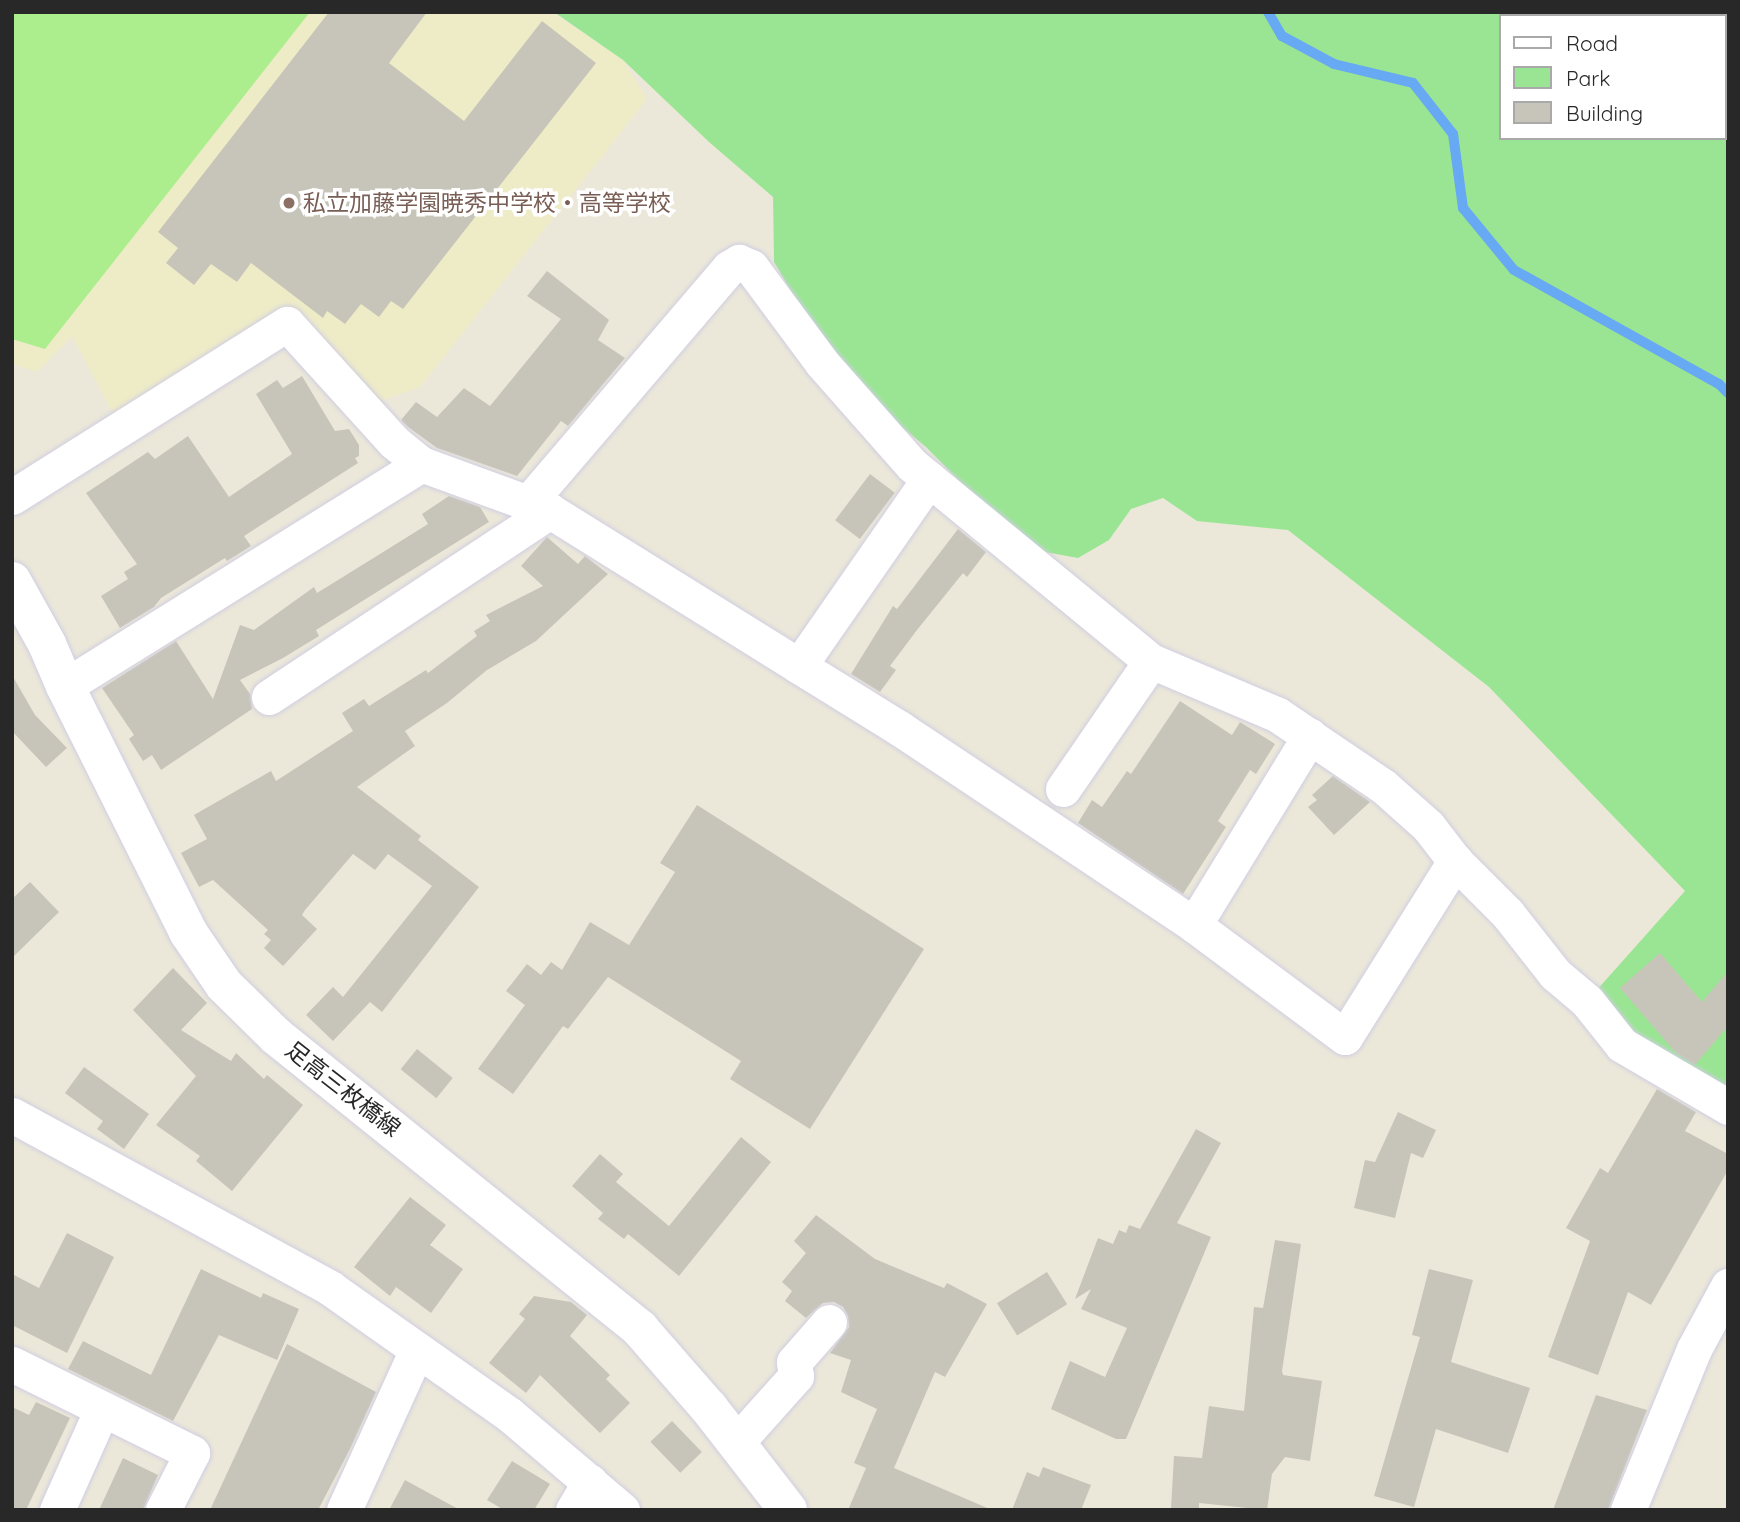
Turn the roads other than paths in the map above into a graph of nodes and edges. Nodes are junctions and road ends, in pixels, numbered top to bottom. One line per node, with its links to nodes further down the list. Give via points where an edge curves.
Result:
1 (421, 464): 3 (street, via 394,442 287,324); 4 (street); 8 (street)
2 (929, 479): 4 (street, via 822,363 751,267 739,261); 6 (street); 7 (street)
3 (12, 497)
4 (539, 507): 7 (street); 9 (street)
5 (12, 581): 8 (main road, 足高三枚橋線)
6 (1151, 661): 10 (street, via 1278,715); 11 (street)
7 (799, 666): 13 (street)
8 (65, 686): 21 (main road, 足高三枚橋線, via 188,932 224,985 276,1036 640,1329)
9 (269, 697)
10 (1310, 736): 12 (street, via 1383,786 1428,826); 13 (street)
11 (1063, 789)
12 (1455, 861): 13 (street, via 1345,1037); 14 (street, via 1507,914 1555,974 1587,1001 1622,1045)
13 (1194, 925)
14 (1728, 1107)
15 (12, 1115): 18 (street, via 330,1288)
16 (1728, 1286): 28 (street, via 1694,1349)
17 (829, 1322): 21 (street, via 794,1362 796,1376)
18 (417, 1350): 22 (street, via 510,1415); 25 (street)
19 (12, 1364): 20 (street)
20 (102, 1410): 23 (street); 24 (street, via 192,1453)
21 (736, 1443): 27 (main road, 足高三枚橋線)
22 (581, 1496): 26 (street)
23 (57, 1510)
24 (163, 1510)
25 (344, 1510)
26 (622, 1510)
27 (788, 1510)
28 (1628, 1510)

